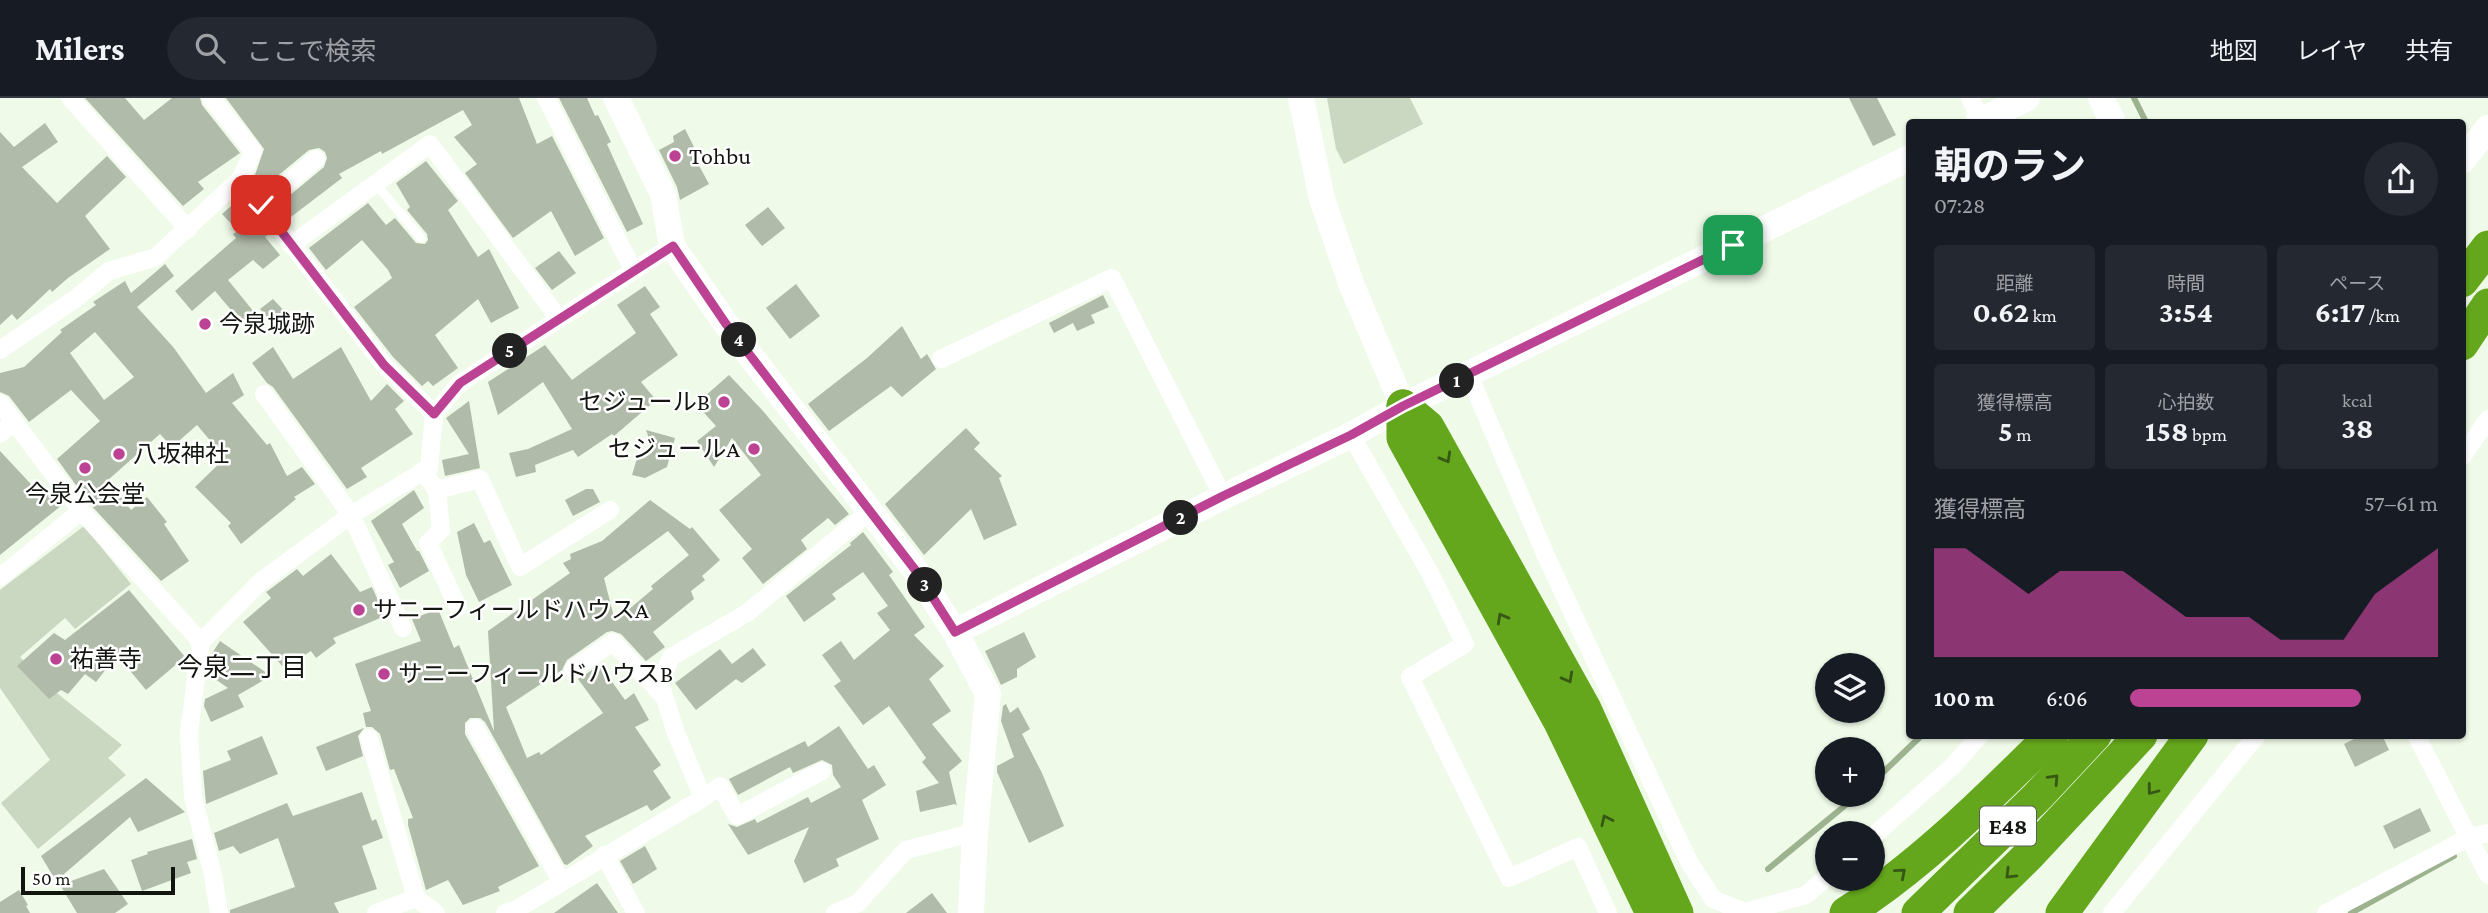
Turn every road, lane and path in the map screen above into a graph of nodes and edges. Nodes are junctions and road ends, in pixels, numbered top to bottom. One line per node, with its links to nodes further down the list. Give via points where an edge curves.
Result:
1 (70, 98): 17 (street)
2 (211, 98): 14 (street, via 253,151)
3 (547, 98): 22 (street)
4 (616, 98): 20 (street, via 663,194)
5 (1301, 98): 33 (street, via 1321,199)
6 (2027, 98): 8 (street)
7 (2101, 98): 9 (street)
8 (1977, 114)
9 (2112, 119)
10 (2488, 128): 11 (street)
11 (2466, 156)
12 (316, 159): 16 (street)
13 (1906, 159): 30 (street)
14 (241, 178): 16 (street); 17 (street)
15 (375, 183): 18 (lane); 19 (street); 25 (street, via 430,144)
16 (261, 205): 19 (street)
17 (188, 229): 28 (street, via 156,257 109,271)
18 (421, 238)
19 (291, 245): 34 (street, via 384,365)
20 (673, 246): 22 (street); 44 (street, via 726,324)
21 (2488, 247): 23 (highway)
22 (633, 270): 25 (street)
23 (2466, 276)
24 (2488, 302): 26 (highway); 27 (highway)
25 (559, 319): 34 (street, via 460,383)
26 (2466, 330)
27 (2466, 338)
28 (0, 350)
29 (941, 359): 41 (street, via 1112,278)
30 (1469, 375): 33 (street); 71 (street, via 1552,568 1689,862 1713,899 1745,912 1806,895)
31 (264, 394): 45 (street)
32 (0, 403): 36 (street)
33 (1403, 406): 37 (street); 72 (highway, via 1403,438)
34 (434, 414): 39 (street, via 429,467)
35 (2488, 419): 38 (street)
36 (7, 428): 43 (street)
37 (1351, 435): 41 (street); 81 (street, via 1465,644 1410,677 1510,878 1578,847)
38 (2466, 451)
39 (422, 471): 40 (street); 45 (street)
40 (437, 490): 42 (street, via 480,479 520,568); 47 (street, via 441,530 428,543)
41 (1223, 496): 49 (street)
42 (610, 510)
43 (81, 511): 46 (street); 50 (street)
44 (869, 512): 49 (street, via 916,571); 52 (street, via 747,613 671,657 660,683)
45 (351, 515): 48 (street); 50 (street, via 260,582)
46 (0, 577)
47 (458, 607)
48 (403, 628)
49 (955, 632): 65 (street, via 988,694)
50 (201, 642): 75 (street, via 189,732 193,797)
51 (573, 669): 52 (street, via 614,642)
52 (665, 699): 63 (street)
53 (475, 728): 70 (street)
54 (369, 738): 73 (street)
55 (1977, 739): 64 (street)
56 (2048, 739): 85 (highway, one-way to 56, via 1880,892)
57 (2091, 739): 86 (highway, E48, one-way to 57)
58 (2137, 739): 87 (highway, E48, one-way to 87)
59 (2189, 739): 88 (highway, one-way to 88)
60 (2254, 739): 89 (street)
61 (2418, 739): 67 (street)
62 (822, 771): 63 (street, via 737,817 720,786)
63 (703, 798): 68 (street)
64 (1885, 826)
65 (975, 832): 79 (street, via 906,850 858,903); 80 (street)
66 (2488, 832): 67 (street)
67 (2468, 838): 69 (street); 90 (street)
68 (604, 855): 70 (street); 78 (street)
69 (2488, 875)
70 (561, 881): 74 (street)
71 (1815, 887)
72 (1646, 888): 82 (highway); 83 (highway); 84 (highway)
73 (416, 898): 76 (street); 77 (street)
74 (514, 912)
75 (219, 913)
76 (376, 913)
77 (436, 913)
78 (636, 913)
79 (835, 913)
80 (971, 913)
81 (1608, 913)
82 (1652, 913)
83 (1677, 913)
84 (1688, 913)
85 (1846, 913)
86 (1918, 913)
87 (1970, 913)
88 (2062, 913)
89 (2112, 913)
90 (2326, 913)

